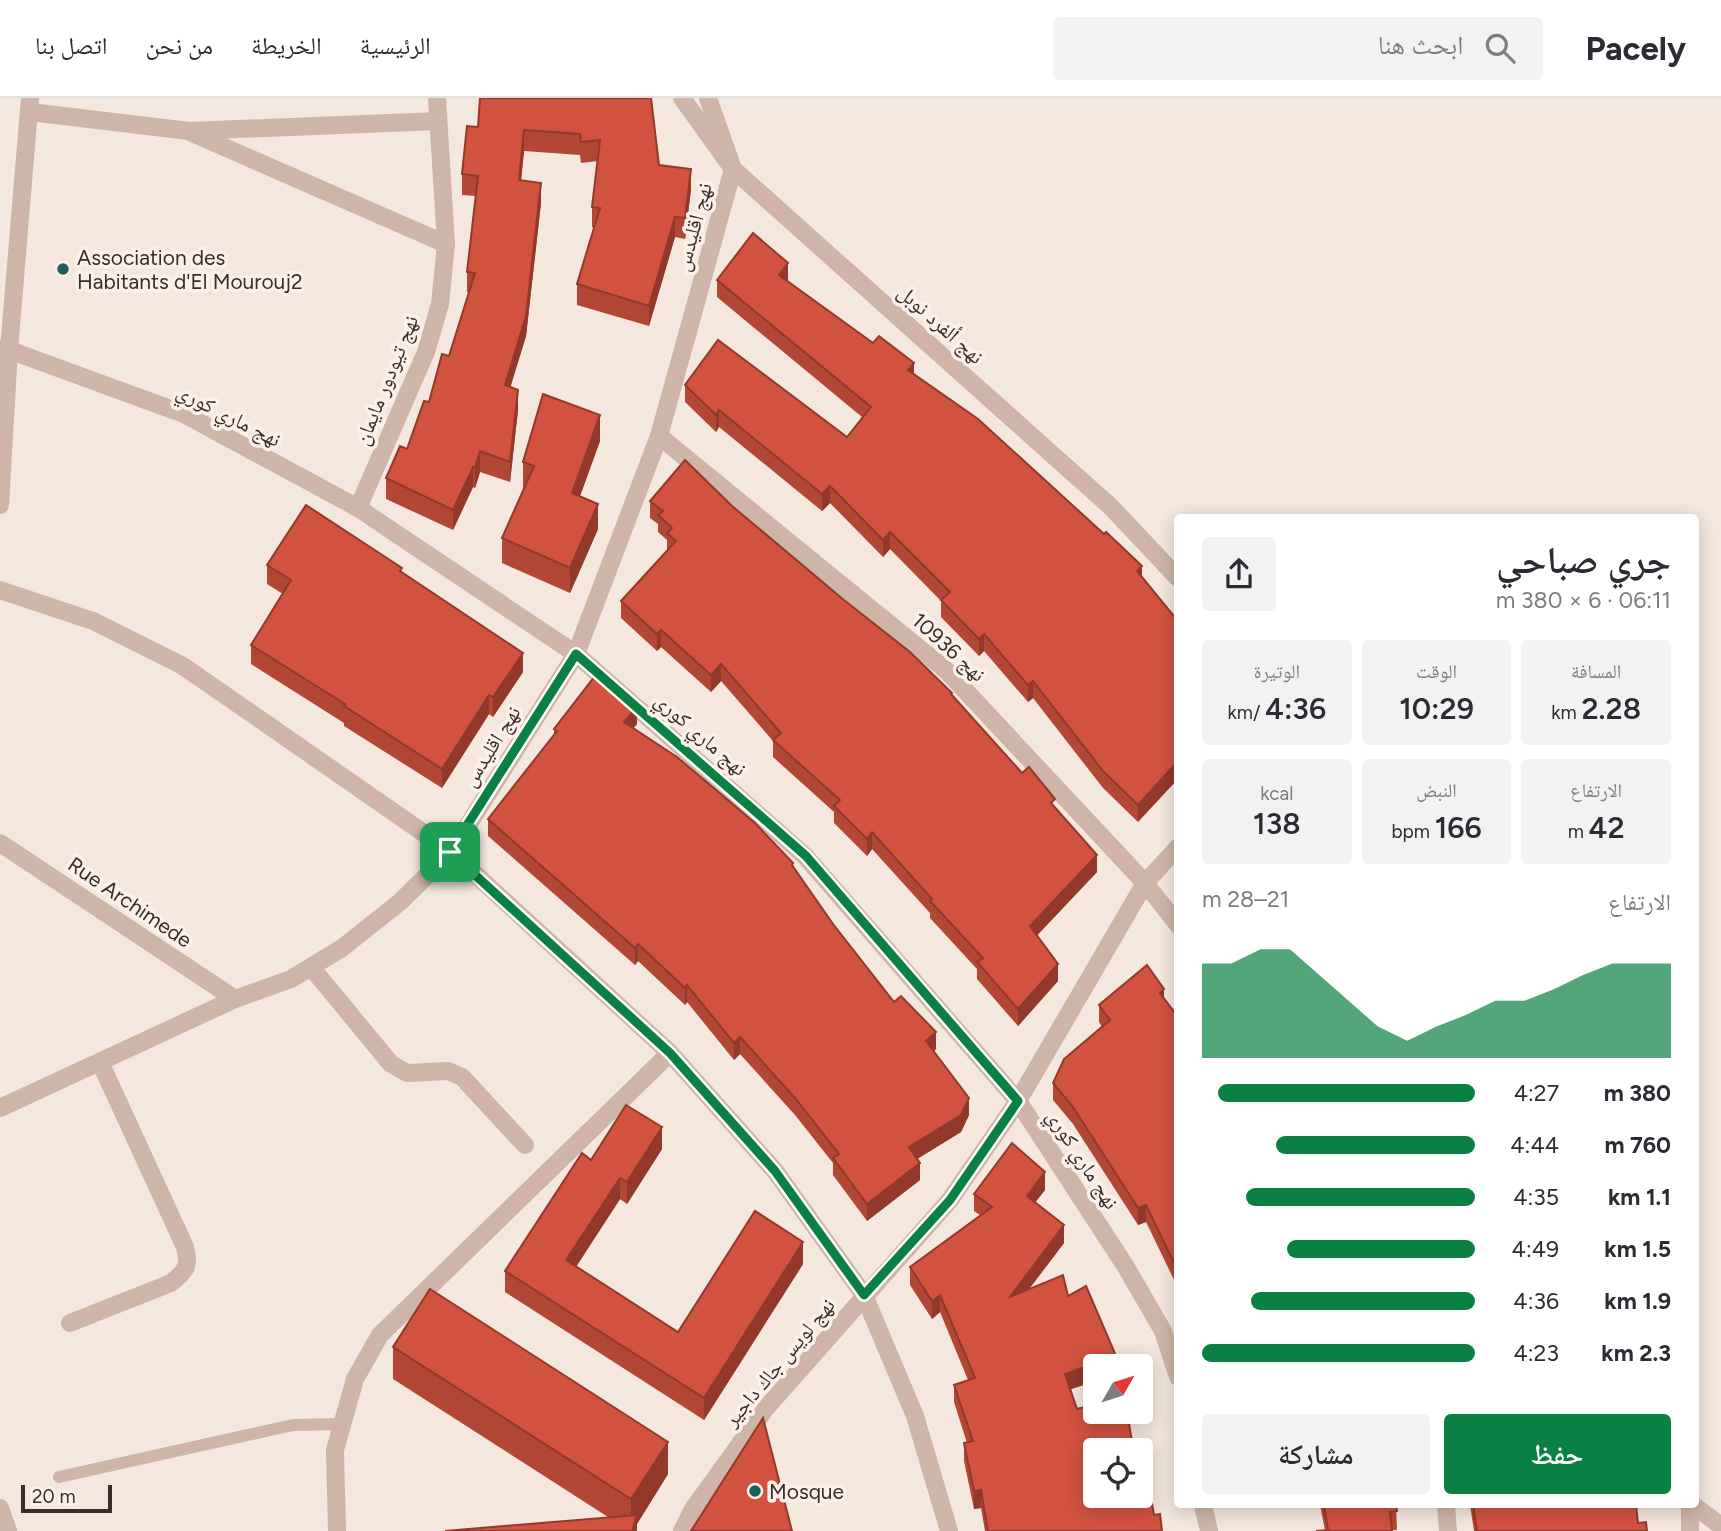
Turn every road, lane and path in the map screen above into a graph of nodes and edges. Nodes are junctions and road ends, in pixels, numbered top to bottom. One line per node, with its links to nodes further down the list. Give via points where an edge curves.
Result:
1 (438, 98): 5 (street, نهج تيودور مايمان)
2 (682, 98): 7 (street, نهج ألفرد نوبل)
3 (708, 98): 7 (street)
4 (30, 105): 6 (street); 9 (street)
5 (438, 121): 6 (street); 8 (street, نهج تيودور مايمان)
6 (189, 131): 8 (street)
7 (733, 169): 10 (street, نهج اقليدس); 13 (street, نهج ألفرد نوبل, via 1111,508)
8 (446, 244): 12 (street, نهج تيودور مايمان, via 440,304 426,352)
9 (5, 349): 11 (street); 12 (street, نهج ماري كوري, via 184,414)
10 (659, 436): 15 (street, نهج اقليدس); 19 (street, نهج 10936, via 947,671)
11 (0, 505)
12 (358, 508): 15 (street, نهج ماري كوري)
13 (1174, 574)
14 (0, 590): 18 (street, via 93,621 183,666)
15 (576, 654): 18 (street, نهج اقليدس); 25 (street, نهج ماري كوري, via 806,856)
16 (0, 843): 22 (street, Rue Archimede)
17 (1174, 851): 19 (street, نهج لويس جاك داجير)
18 (450, 852): 21 (street, نهج اقليدس, via 400,902); 23 (street)
19 (1145, 883): 20 (street, نهج 10936); 25 (street, نهج لويس جاك داجير)
20 (1174, 920)
21 (311, 967): 22 (street, نهج اقليدس); 27 (street, via 391,1064 407,1073 449,1071 463,1077)
22 (235, 999): 24 (street, نهج اقليدس)
23 (670, 1053): 28 (street, via 775,1171); 31 (street, via 380,1335 355,1379)
24 (100, 1062): 26 (street, نهج اقليدس); 29 (street, via 188,1259 184,1272 171,1283)
25 (1018, 1101): 28 (street, نهج لويس جاك داجير, via 950,1200); 30 (street, نهج ماري كوري, via 1126,1267 1163,1331)
26 (0, 1108)
27 (525, 1144)
28 (864, 1295): 41 (street, نهج لويس جاك داجير, via 766,1408); 42 (street, via 915,1416)
29 (70, 1323)
30 (1174, 1363)
31 (342, 1424): 32 (lane, via 293,1425); 40 (street, via 335,1450)
32 (59, 1477)
33 (0, 1508): 39 (street)
34 (1204, 1508): 43 (street)
35 (1446, 1508): 44 (street)
36 (1691, 1508): 45 (street)
37 (1695, 1508): 38 (street)
38 (1721, 1526)
39 (8, 1531)
40 (337, 1531)
41 (682, 1531)
42 (949, 1531)
43 (1209, 1531)
44 (1448, 1531)
45 (1690, 1531)

